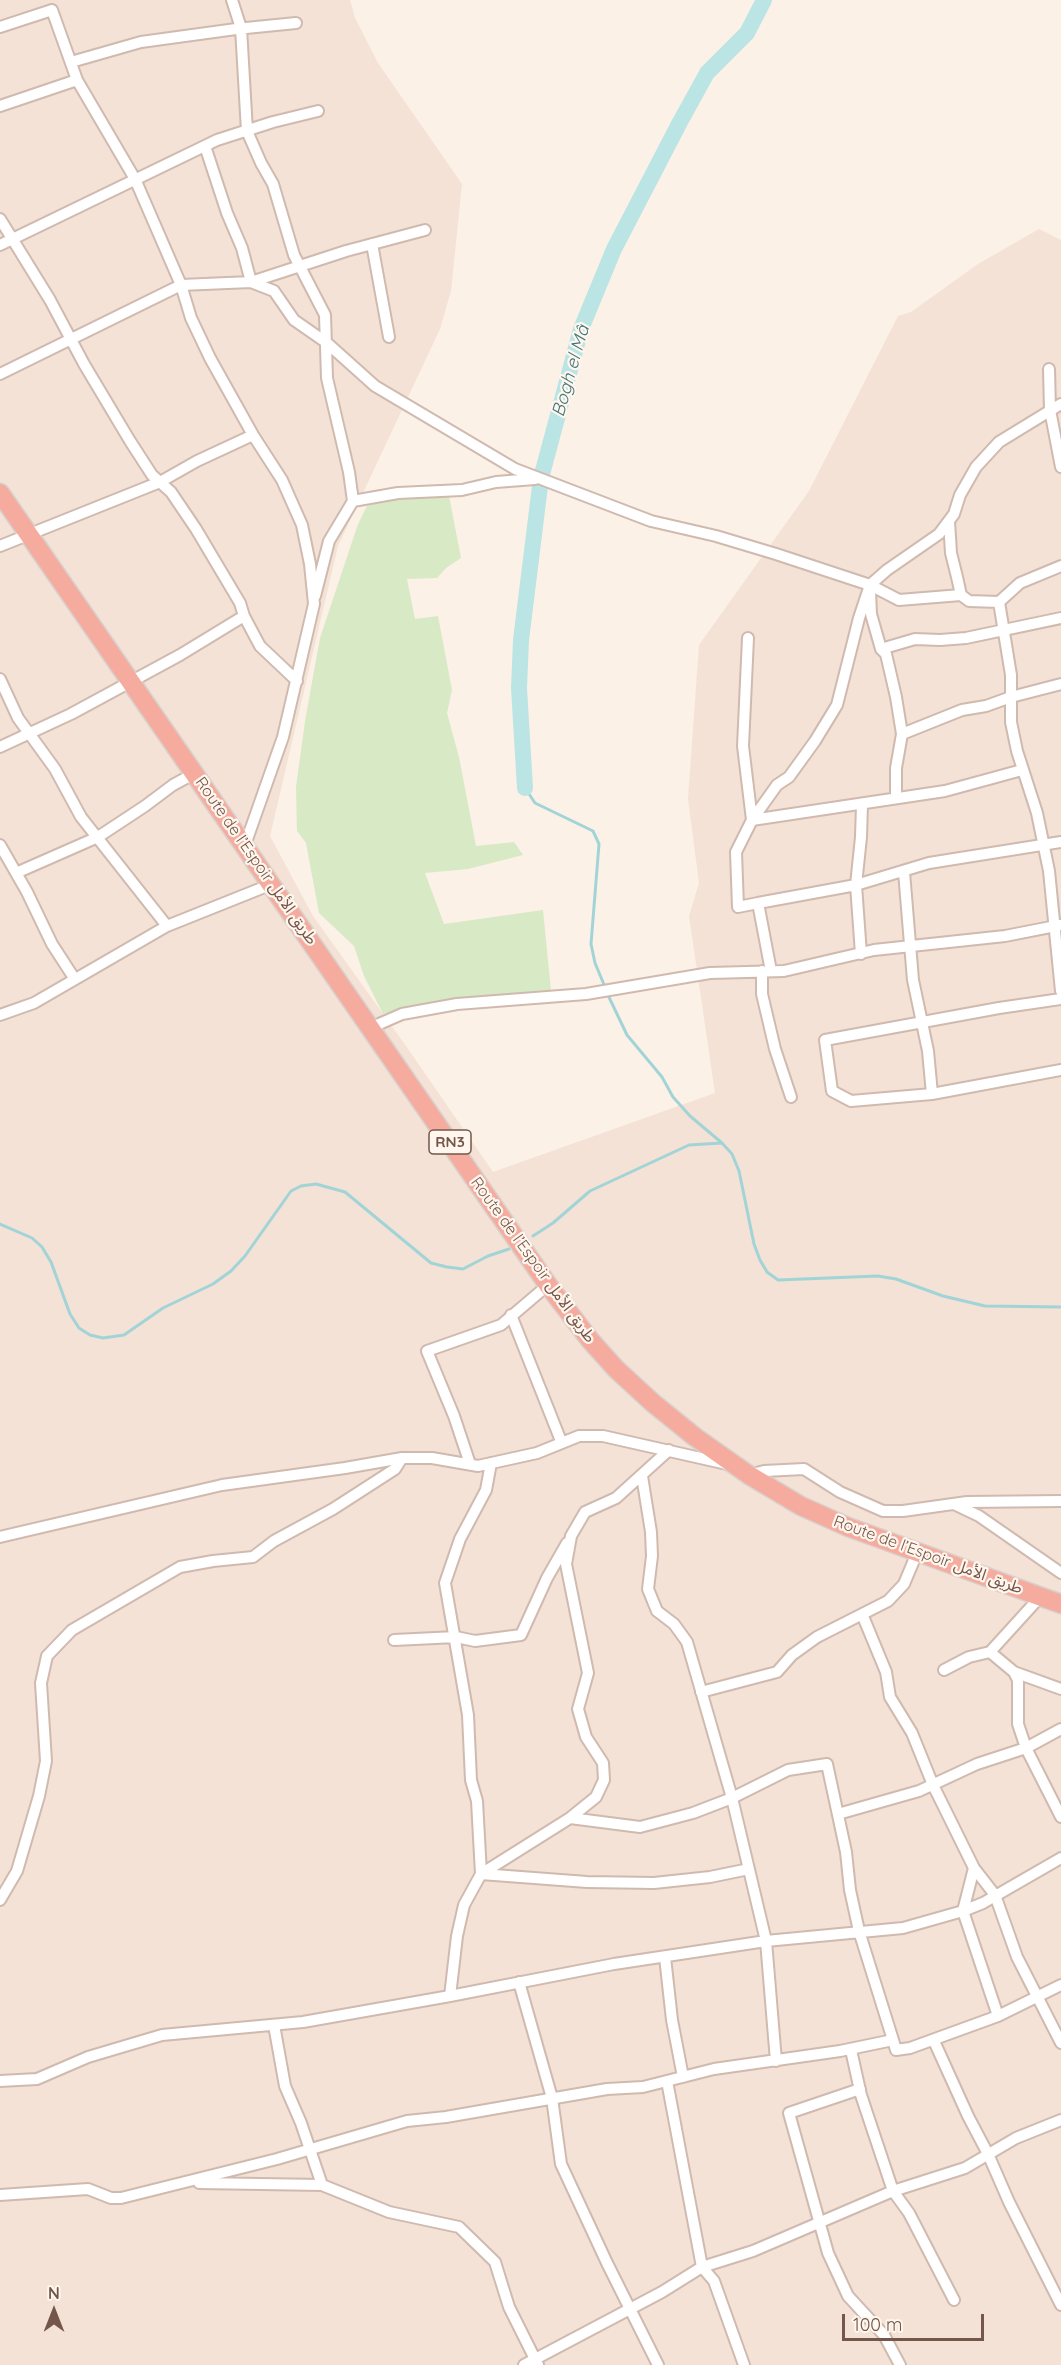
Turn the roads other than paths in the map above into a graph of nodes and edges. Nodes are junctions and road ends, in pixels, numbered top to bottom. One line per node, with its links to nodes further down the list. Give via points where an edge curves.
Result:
1 (232, 0): 5 (street)
2 (51, 5): 4 (street); 6 (street)
3 (296, 23): 5 (street)
4 (0, 27)
5 (241, 28): 6 (street, via 141,42); 10 (street)
6 (71, 62): 7 (street)
7 (77, 80): 8 (street); 12 (street)
8 (0, 106)
9 (318, 111): 10 (street)
10 (247, 131): 11 (street); 18 (street, via 273,184)
11 (205, 146): 12 (street); 19 (street)
12 (135, 179): 15 (street); 20 (street)
13 (0, 219): 15 (street)
14 (425, 230): 16 (street)
15 (13, 238): 17 (street); 22 (street)
16 (372, 244): 18 (street); 21 (street)
17 (0, 245)
18 (299, 265): 19 (street); 23 (street, via 325,315)
19 (251, 282): 20 (street); 23 (street, via 274,291 294,321)
20 (181, 285): 22 (street); 28 (street, via 196,328)
21 (389, 337)
22 (70, 339): 25 (street); 31 (street, via 130,441)
23 (327, 343): 30 (street, via 375,386 515,469); 33 (street, via 327,378)
24 (1049, 369): 27 (street)
25 (0, 374)
26 (1061, 404): 27 (street)
27 (1050, 410): 29 (street); 34 (street, via 999,442 976,467)
28 (253, 435): 31 (street); 41 (street, via 282,480 302,525)
29 (1061, 467)
30 (541, 478): 33 (street); 38 (street, via 651,521 716,536)
31 (160, 482): 35 (street); 42 (street, via 196,529)
32 (0, 493): 35 (highway, Route de l’Espoir طريق الأمل / RN3)
33 (353, 501): 41 (street, via 329,541)
34 (949, 521): 38 (street, via 939,534); 39 (street, via 951,553)
35 (30, 535): 36 (street); 48 (highway, Route de l’Espoir طريق الأمل / RN3)
36 (0, 546)
37 (1061, 566): 40 (street, via 1020,583)
38 (870, 585): 39 (street, via 899,600); 46 (street, via 871,614); 59 (street, via 837,705 789,777 777,785)
39 (961, 594): 40 (street, via 969,601)
40 (999, 602): 44 (street)
41 (314, 604): 49 (street)
42 (244, 616): 48 (street); 49 (street, via 260,646)
43 (1061, 618): 44 (street)
44 (1004, 631): 46 (street, via 966,638 915,639); 51 (street)
45 (748, 638): 59 (street, via 743,746)
46 (881, 649): 53 (street, via 886,654)
47 (0, 680): 52 (street, via 18,718)
48 (130, 680): 52 (street); 56 (highway, Route de l’Espoir طريق الأمل / RN3)
49 (297, 681): 63 (street, via 283,737)
50 (1061, 684): 51 (street)
51 (1011, 697): 53 (street, via 962,710); 55 (street, via 1011,722)
52 (31, 734): 54 (street); 60 (street, via 81,817)
53 (902, 734): 57 (street)
54 (0, 747)
55 (1022, 770): 57 (street, via 945,791); 62 (street)
56 (195, 773): 60 (street); 63 (highway, Route de l’Espoir طريق الأمل / RN3)
57 (896, 797): 58 (street)
58 (862, 805): 59 (street); 68 (street)
59 (752, 820): 69 (street, via 736,852 738,907)
60 (98, 837): 66 (street); 70 (street)
61 (1061, 842): 62 (street)
62 (1045, 844): 65 (street, via 929,863); 71 (street)
63 (245, 845): 67 (highway, Route de l’Espoir طريق الأمل / RN3)
64 (0, 846): 66 (street)
65 (904, 872): 68 (street); 72 (street)
66 (16, 873): 75 (street)
67 (272, 884): 70 (street); 80 (highway, Route de l’Espoir طريق الأمل / RN3)
68 (856, 885): 69 (street); 73 (street)
69 (758, 903): 74 (street)
70 (167, 926): 75 (street)
71 (1057, 926): 72 (street); 76 (street)
72 (911, 947): 73 (street); 79 (street)
73 (861, 954): 74 (street, via 784,971)
74 (767, 971): 80 (street, via 710,973 547,999 457,1004 402,1014); 83 (street, via 762,994)
75 (74, 978): 78 (street, via 34,1003)
76 (1061, 991)
77 (1061, 999): 79 (street)
78 (0, 1015)
79 (921, 1024): 82 (street); 82 (street, via 825,1040 832,1091 851,1101)
80 (370, 1028): 84 (highway, Route de l’Espoir طريق الأمل / RN3)
81 (1061, 1070): 82 (street)
82 (932, 1094)
83 (791, 1097)
84 (548, 1285): 85 (street); 91 (highway, Route de l’Espoir طريق الأمل / RN3, via 616,1369 653,1403)
85 (511, 1315): 86 (street); 90 (street, via 501,1325 427,1351)
86 (561, 1441): 87 (street, via 579,1436 603,1437); 89 (street, via 537,1453)
87 (669, 1450): 91 (street); 92 (street)
88 (402, 1458): 90 (street); 96 (street, via 222,1485); 121 (street, via 395,1469 254,1557 180,1567 72,1630 47,1656 41,1683 46,1761 17,1871)
89 (491, 1463): 90 (street); 102 (street, via 486,1490 460,1539 446,1583)
90 (470, 1464)
91 (743, 1471): 94 (street, via 804,1469 840,1492 883,1511); 97 (highway, Route de l’Espoir طريق الأمل / RN3, via 801,1506)
92 (642, 1476): 95 (street, via 616,1498 585,1512); 108 (street, via 651,1544 648,1589 657,1611 674,1624 687,1642)
93 (1061, 1501): 94 (street)
94 (954, 1504): 98 (street, via 979,1516)
95 (571, 1536): 102 (street, via 520,1635 475,1641); 115 (street, via 566,1564 588,1673 578,1709 586,1737 603,1763 604,1780 596,1797)
96 (0, 1537)
97 (917, 1552): 99 (highway, Route de l’Espoir طريق الأمل / RN3); 101 (street, via 904,1584 888,1601)
98 (1061, 1573)
99 (1040, 1597): 100 (highway, Route de l’Espoir طريق الأمل / RN3); 104 (street)
100 (1061, 1604)
101 (862, 1614): 108 (street, via 817,1637 777,1672); 111 (street, via 886,1672 890,1697 912,1733)
102 (456, 1637): 103 (street); 119 (street, via 468,1715)
103 (394, 1640)
104 (990, 1652): 105 (street); 106 (street)
105 (944, 1670)
106 (1014, 1672): 107 (street); 110 (street, via 1018,1680 1018,1724)
107 (1061, 1689)
108 (701, 1692): 112 (street)
109 (1061, 1729): 110 (street)
110 (1026, 1749): 111 (street, via 977,1764); 114 (street)
111 (933, 1785): 113 (street); 117 (street)
112 (732, 1798): 113 (street, via 788,1770 827,1764); 115 (street, via 640,1827); 118 (street)
113 (838, 1814): 123 (street)
114 (1061, 1817)
115 (570, 1818): 119 (street)
116 (1061, 1858): 120 (street)
117 (974, 1868): 120 (street); 122 (street)
118 (749, 1869): 119 (street, via 654,1883); 124 (street)
119 (481, 1874): 128 (street, via 464,1905)
120 (995, 1895): 122 (street); 129 (street)
121 (0, 1900)
122 (963, 1911): 123 (street, via 903,1928); 130 (street)
123 (859, 1931): 124 (street); 132 (street)
124 (766, 1941): 125 (street); 136 (street)
125 (665, 1956): 126 (street); 137 (street)
126 (519, 1982): 128 (street); 141 (street)
127 (1061, 1984): 129 (street)
128 (450, 1996): 131 (street)
129 (1036, 1996): 130 (street); 134 (street)
130 (998, 2016): 133 (street)
131 (274, 2025): 138 (street, via 162,2035 99,2053 37,2079); 143 (street, via 285,2086)
132 (893, 2040): 133 (street, via 896,2050); 135 (street)
133 (934, 2041): 144 (street)
134 (1061, 2043)
135 (851, 2050): 136 (street); 140 (street)
136 (776, 2061): 137 (street)
137 (683, 2077): 139 (street)
138 (0, 2081)
139 (667, 2081): 141 (street); 150 (street)
140 (860, 2089): 147 (street); 149 (street, via 789,2113)
141 (552, 2098): 143 (street, via 407,2121); 153 (street, via 561,2164)
142 (1061, 2120): 144 (street)
143 (310, 2150): 145 (street); 146 (street)
144 (988, 2154): 147 (street, via 965,2168); 152 (street)
145 (187, 2182): 146 (street); 148 (street, via 121,2198 88,2189)
146 (322, 2185): 154 (street, via 389,2211 459,2227 495,2262 509,2307)
147 (893, 2191): 149 (street); 151 (street, via 909,2213)
148 (0, 2194)
149 (819, 2222): 150 (street, via 753,2251); 158 (street, via 848,2296 884,2335)
150 (702, 2267): 153 (street); 157 (street, via 714,2281)
151 (954, 2300)
152 (1061, 2305)
153 (630, 2309): 154 (street); 156 (street)
154 (536, 2362): 155 (street)
155 (524, 2365)
156 (658, 2365)
157 (744, 2365)
158 (900, 2365)

